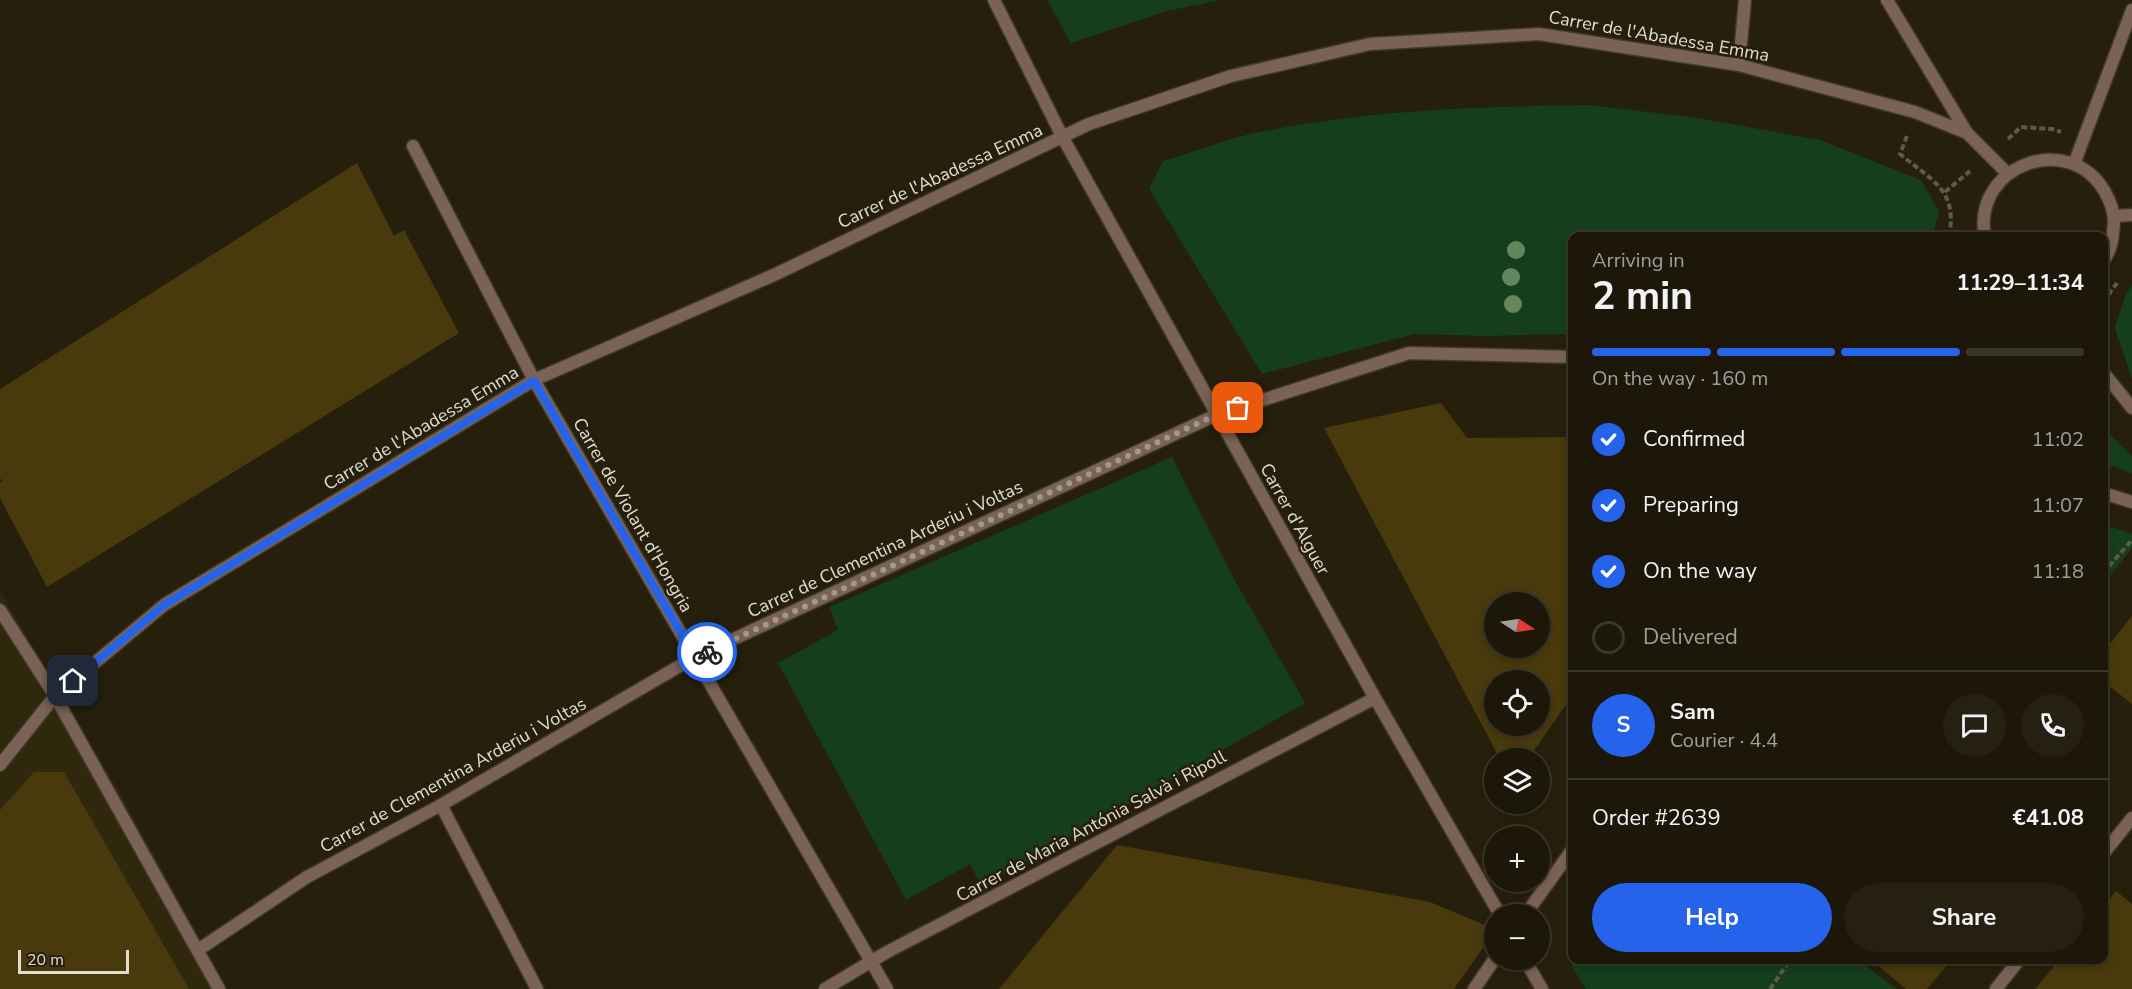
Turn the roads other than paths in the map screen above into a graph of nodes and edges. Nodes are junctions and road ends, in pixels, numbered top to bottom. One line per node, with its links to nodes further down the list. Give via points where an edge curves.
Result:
1 (994, 0): 7 (street, Carrer d'Alguer)
2 (1745, 0): 5 (street)
3 (1887, 0): 6 (street)
4 (2132, 10): 9 (street)
5 (1738, 65): 6 (street, Carrer de l'Abadessa Emma, via 1915,112); 7 (street, Carrer de l'Abadessa Emma, via 1539,34 1370,44 1231,76 1089,124)
6 (1967, 133): 10 (street, Carrer de l'Abadessa Emma)
7 (1063, 138): 17 (street, Carrer de l'Abadessa Emma, via 776,274); 19 (street, Carrer d'Alguer)
8 (413, 146): 17 (street, Carrer de Violant d'Hongria)
9 (2074, 164): 10 (street, via 2040,160 2022,164); 12 (street, via 2101,184)
10 (2008, 174): 13 (street, via 1994,189 1985,208)
11 (2132, 215): 12 (street)
12 (2114, 216): 14 (street, via 2114,237)
13 (1984, 232)
14 (2108, 253)
15 (1568, 357): 19 (street, Carrer de Clementina Arderiu i Voltas, via 1409,353)
16 (2108, 378): 18 (street)
17 (534, 381): 23 (street, Carrer de Violant d'Hongria); 24 (street, Carrer de l'Abadessa Emma, via 164,605)
18 (2132, 408)
19 (1216, 415): 23 (street, Carrer de Clementina Arderiu i Voltas); 25 (street, Carrer d'Alguer)
20 (2108, 495): 21 (street)
21 (2132, 502)
22 (0, 610): 24 (street)
23 (695, 657): 27 (street, Carrer de Clementina Arderiu i Voltas); 34 (street, Carrer de Violant d'Hongria)
24 (55, 696): 26 (street, Carrer de l'Abadessa Emma); 33 (street)
25 (1375, 698): 31 (street, Carrer d'Alguer); 34 (street, Carrer de Maria Antónia Salvà i Ripoll)
26 (0, 765)
27 (441, 805): 33 (street, Carrer de Clementina Arderiu i Voltas, via 308,878); 39 (street)
28 (2132, 818): 29 (street)
29 (2108, 848)
30 (1568, 856): 32 (street)
31 (1494, 904)
32 (1533, 904)
33 (198, 950): 38 (street)
34 (873, 962): 40 (street, Carrer de Maria Antónia Salvà i Ripoll); 41 (street, Carrer de Violant d'Hongria)
35 (2016, 964): 44 (street)
36 (1487, 970): 42 (street)
37 (1531, 970): 43 (street)
38 (219, 989)
39 (537, 989)
40 (825, 989)
41 (887, 989)
42 (1474, 989)
43 (1542, 989)
44 (1996, 989)

